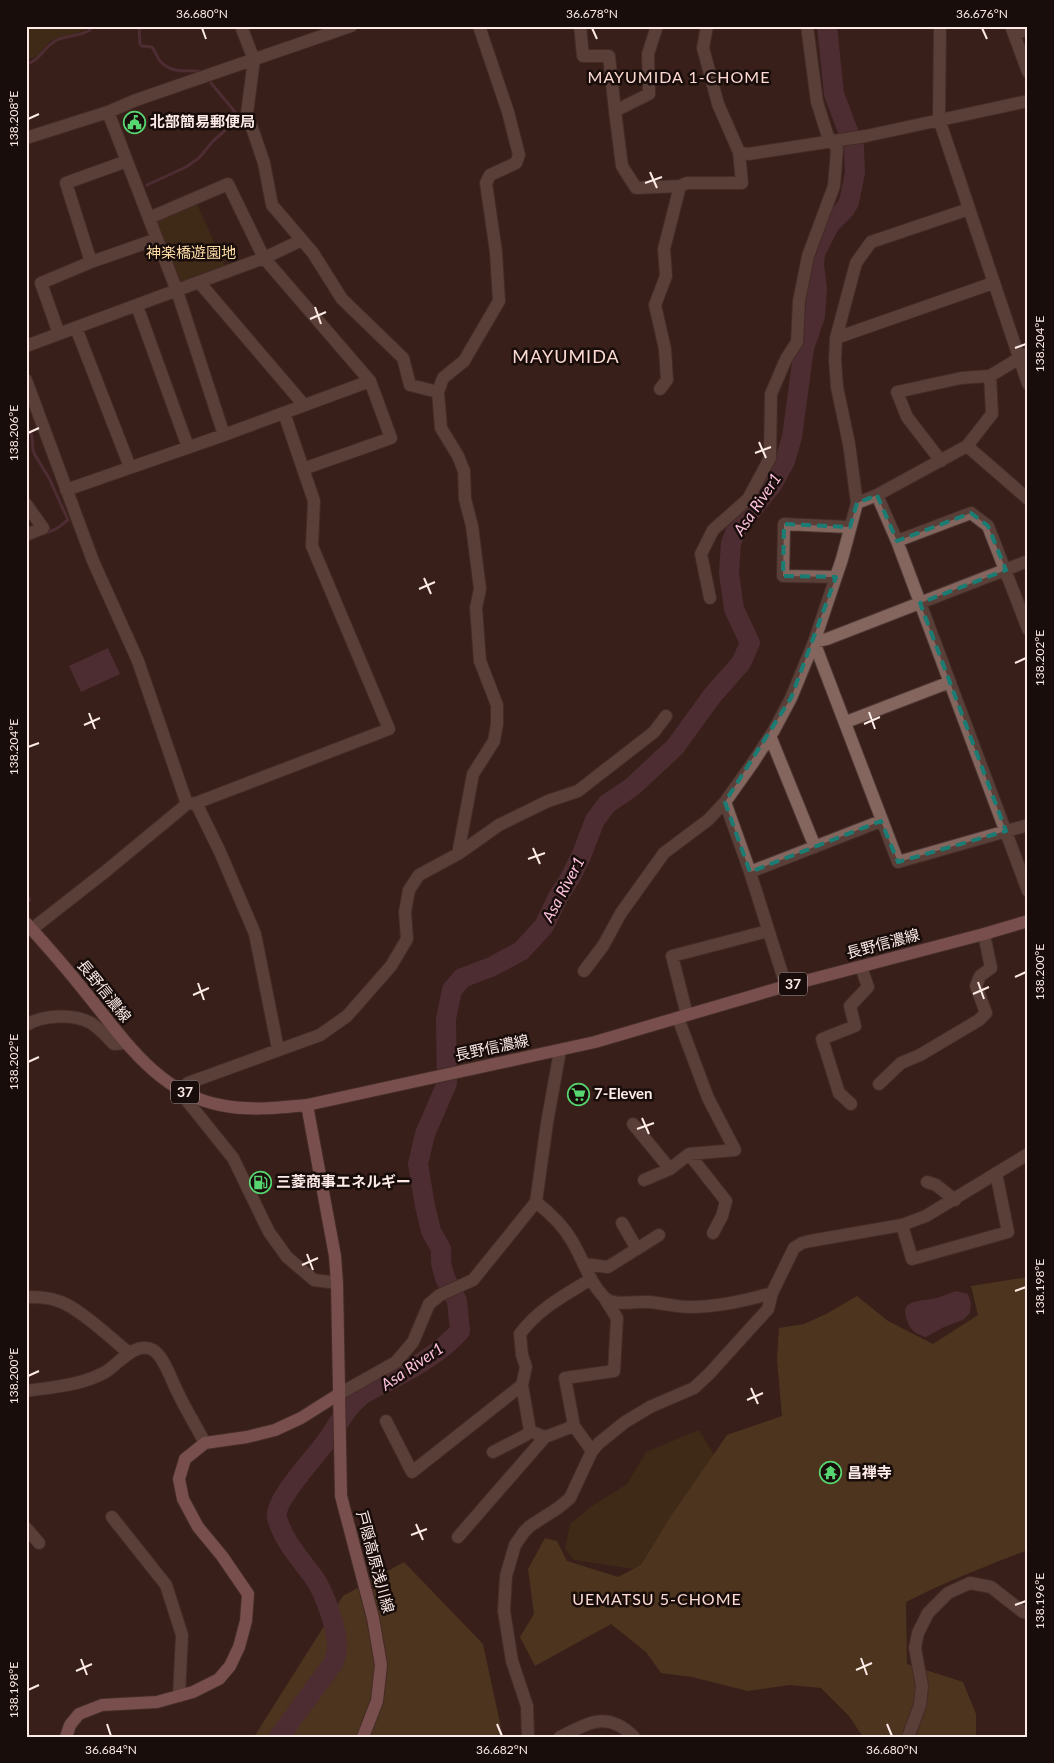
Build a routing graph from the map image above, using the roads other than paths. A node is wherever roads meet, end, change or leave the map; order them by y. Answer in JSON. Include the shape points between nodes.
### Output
{"nodes":[{"id":1,"x":241,"y":26,"type":"edge"},
{"id":2,"x":352,"y":26,"type":"edge"},
{"id":3,"x":479,"y":26,"type":"edge"},
{"id":4,"x":580,"y":26,"type":"edge"},
{"id":5,"x":657,"y":26,"type":"edge"},
{"id":6,"x":707,"y":26,"type":"edge"},
{"id":7,"x":807,"y":26,"type":"edge"},
{"id":8,"x":940,"y":26,"type":"edge"},
{"id":9,"x":1028,"y":28,"type":"edge"},
{"id":10,"x":1013,"y":31,"type":"edge"},
{"id":11,"x":254,"y":60,"type":"junction"},
{"id":12,"x":1028,"y":72,"type":"edge"},
{"id":13,"x":1028,"y":101,"type":"edge"},
{"id":14,"x":615,"y":111,"type":"junction"},
{"id":15,"x":108,"y":112,"type":"junction"},
{"id":16,"x":939,"y":119,"type":"junction"},
{"id":17,"x":26,"y":138,"type":"edge"},
{"id":18,"x":832,"y":140,"type":"junction"},
{"id":19,"x":739,"y":152,"type":"junction"},
{"id":20,"x":127,"y":161,"type":"junction"},
{"id":21,"x":680,"y":186,"type":"junction"},
{"id":22,"x":969,"y":209,"type":"junction"},
{"id":23,"x":149,"y":218,"type":"junction"},
{"id":24,"x":157,"y":239,"type":"junction"},
{"id":25,"x":302,"y":240,"type":"junction"},
{"id":26,"x":264,"y":258,"type":"junction"},
{"id":27,"x":91,"y":262,"type":"junction"},
{"id":28,"x":199,"y":282,"type":"junction"},
{"id":29,"x":993,"y":283,"type":"junction"},
{"id":30,"x":177,"y":291,"type":"junction"},
{"id":31,"x":137,"y":306,"type":"junction"},
{"id":32,"x":76,"y":328,"type":"junction"},
{"id":33,"x":59,"y":334,"type":"junction"},
{"id":34,"x":836,"y":338,"type":"junction"},
{"id":35,"x":26,"y":346,"type":"edge"},
{"id":36,"x":1023,"y":356,"type":"edge"},
{"id":37,"x":990,"y":376,"type":"junction"},
{"id":38,"x":26,"y":380,"type":"edge"},
{"id":39,"x":370,"y":381,"type":"junction"},
{"id":40,"x":1028,"y":384,"type":"edge"},
{"id":41,"x":660,"y":389,"type":"dead end"},
{"id":42,"x":438,"y":392,"type":"junction"},
{"id":43,"x":304,"y":405,"type":"junction"},
{"id":44,"x":284,"y":413,"type":"junction"},
{"id":45,"x":224,"y":435,"type":"junction"},
{"id":46,"x":968,"y":446,"type":"junction"},
{"id":47,"x":188,"y":447,"type":"junction"},
{"id":48,"x":941,"y":461,"type":"junction"},
{"id":49,"x":130,"y":467,"type":"junction"},
{"id":50,"x":303,"y":469,"type":"junction"},
{"id":51,"x":66,"y":490,"type":"junction"},
{"id":52,"x":877,"y":496,"type":"junction"},
{"id":53,"x":1028,"y":499,"type":"edge"},
{"id":54,"x":857,"y":503,"type":"junction"},
{"id":55,"x":26,"y":504,"type":"edge"},
{"id":56,"x":850,"y":527,"type":"junction"},
{"id":57,"x":26,"y":535,"type":"edge"},
{"id":58,"x":897,"y":541,"type":"junction"},
{"id":59,"x":1028,"y":561,"type":"edge"},
{"id":60,"x":1006,"y":570,"type":"junction"},
{"id":61,"x":836,"y":578,"type":"junction"},
{"id":62,"x":710,"y":598,"type":"dead end"},
{"id":63,"x":920,"y":604,"type":"junction"},
{"id":64,"x":1028,"y":629,"type":"edge"},
{"id":65,"x":814,"y":642,"type":"junction"},
{"id":66,"x":950,"y":682,"type":"junction"},
{"id":67,"x":666,"y":716,"type":"dead end"},
{"id":68,"x":846,"y":722,"type":"junction"},
{"id":69,"x":770,"y":736,"type":"junction"},
{"id":70,"x":725,"y":802,"type":"junction"},
{"id":71,"x":191,"y":804,"type":"junction"},
{"id":72,"x":881,"y":821,"type":"junction"},
{"id":73,"x":1028,"y":825,"type":"edge"},
{"id":74,"x":1006,"y":831,"type":"junction"},
{"id":75,"x":815,"y":847,"type":"junction"},
{"id":76,"x":458,"y":854,"type":"junction"},
{"id":77,"x":750,"y":872,"type":"junction"},
{"id":78,"x":1028,"y":891,"type":"edge"},
{"id":79,"x":1028,"y":921,"type":"edge"},
{"id":80,"x":29,"y":926,"type":"edge"},
{"id":81,"x":768,"y":931,"type":"junction"},
{"id":82,"x":984,"y":934,"type":"junction"},
{"id":83,"x":861,"y":967,"type":"junction"},
{"id":84,"x":584,"y":972,"type":"dead end"},
{"id":85,"x":786,"y":986,"type":"junction"},
{"id":86,"x":682,"y":1017,"type":"junction"},
{"id":87,"x":29,"y":1019,"type":"edge"},
{"id":88,"x":126,"y":1043,"type":"junction"},
{"id":89,"x":278,"y":1049,"type":"junction"},
{"id":90,"x":560,"y":1051,"type":"junction"},
{"id":91,"x":879,"y":1084,"type":"dead end"},
{"id":92,"x":185,"y":1092,"type":"junction"},
{"id":93,"x":851,"y":1104,"type":"dead end"},
{"id":94,"x":307,"y":1105,"type":"junction"},
{"id":95,"x":633,"y":1124,"type":"dead end"},
{"id":96,"x":689,"y":1154,"type":"junction"},
{"id":97,"x":1025,"y":1159,"type":"edge"},
{"id":98,"x":670,"y":1169,"type":"junction"},
{"id":99,"x":996,"y":1173,"type":"junction"},
{"id":100,"x":644,"y":1180,"type":"dead end"},
{"id":101,"x":927,"y":1182,"type":"dead end"},
{"id":102,"x":955,"y":1200,"type":"junction"},
{"id":103,"x":536,"y":1202,"type":"junction"},
{"id":104,"x":622,"y":1223,"type":"dead end"},
{"id":105,"x":902,"y":1225,"type":"junction"},
{"id":106,"x":713,"y":1233,"type":"dead end"},
{"id":107,"x":659,"y":1236,"type":"dead end"},
{"id":108,"x":637,"y":1249,"type":"junction"},
{"id":109,"x":584,"y":1264,"type":"junction"},
{"id":110,"x":591,"y":1279,"type":"junction"},
{"id":111,"x":337,"y":1283,"type":"junction"},
{"id":112,"x":772,"y":1293,"type":"junction"},
{"id":113,"x":26,"y":1297,"type":"edge"},
{"id":114,"x":604,"y":1299,"type":"junction"},
{"id":115,"x":129,"y":1353,"type":"junction"},
{"id":116,"x":522,"y":1386,"type":"junction"},
{"id":117,"x":26,"y":1392,"type":"edge"},
{"id":118,"x":339,"y":1399,"type":"junction"},
{"id":119,"x":386,"y":1421,"type":"dead end"},
{"id":120,"x":574,"y":1426,"type":"junction"},
{"id":121,"x":530,"y":1431,"type":"junction"},
{"id":122,"x":545,"y":1437,"type":"junction"},
{"id":123,"x":205,"y":1443,"type":"junction"},
{"id":124,"x":592,"y":1451,"type":"junction"},
{"id":125,"x":493,"y":1452,"type":"dead end"},
{"id":126,"x":112,"y":1517,"type":"dead end"},
{"id":127,"x":26,"y":1528,"type":"edge"},
{"id":128,"x":458,"y":1537,"type":"dead end"},
{"id":129,"x":39,"y":1543,"type":"dead end"},
{"id":130,"x":1028,"y":1613,"type":"edge"},
{"id":131,"x":179,"y":1696,"type":"junction"},
{"id":132,"x":66,"y":1737,"type":"edge"},
{"id":133,"x":363,"y":1737,"type":"edge"},
{"id":134,"x":528,"y":1737,"type":"edge"},
{"id":135,"x":560,"y":1737,"type":"edge"},
{"id":136,"x":634,"y":1737,"type":"edge"},
{"id":137,"x":908,"y":1737,"type":"edge"}],
"edges":[{"from":1,"to":11,"type":"street"},
{"from":2,"to":11,"type":"street"},
{"from":3,"to":42,"type":"street","via":[[519,155],[516,163],[490,175],[486,183],[499,301],[464,361],[443,378]]},
{"from":4,"to":14,"type":"street","via":[[583,56],[609,56]]},
{"from":5,"to":14,"type":"street","via":[[648,54],[649,94]]},
{"from":6,"to":19,"type":"street","via":[[703,48],[718,104]]},
{"from":7,"to":18,"type":"street","via":[[817,102]]},
{"from":8,"to":16,"type":"street"},
{"from":9,"to":10,"type":"street"},
{"from":10,"to":12,"type":"street"},
{"from":11,"to":15,"type":"street"},
{"from":11,"to":25,"type":"street","via":[[247,113],[264,163],[272,205]]},
{"from":13,"to":16,"type":"street"},
{"from":14,"to":21,"type":"street","via":[[622,166],[636,188]]},
{"from":15,"to":17,"type":"street"},
{"from":15,"to":20,"type":"street"},
{"from":16,"to":18,"type":"street","via":[[866,136]]},
{"from":16,"to":22,"type":"street"},
{"from":18,"to":19,"type":"street","via":[[748,154]]},
{"from":18,"to":62,"type":"street","via":[[836,150],[834,186],[808,256],[799,300],[797,342],[771,394],[770,458],[748,499],[713,530],[702,554]]},
{"from":19,"to":21,"type":"street","via":[[742,183]]},
{"from":20,"to":23,"type":"street"},
{"from":20,"to":27,"type":"street","via":[[66,183]]},
{"from":21,"to":41,"type":"street","via":[[664,249],[666,276],[655,305],[665,349],[667,380]]},
{"from":22,"to":29,"type":"street"},
{"from":22,"to":34,"type":"street","via":[[871,242],[856,262]]},
{"from":23,"to":24,"type":"street"},
{"from":23,"to":26,"type":"street","via":[[228,184]]},
{"from":24,"to":27,"type":"street"},
{"from":24,"to":30,"type":"street"},
{"from":25,"to":26,"type":"street"},
{"from":25,"to":42,"type":"street","via":[[342,299],[403,358],[410,385]]},
{"from":26,"to":28,"type":"street"},
{"from":26,"to":39,"type":"street"},
{"from":27,"to":33,"type":"street","via":[[41,283]]},
{"from":28,"to":30,"type":"street"},
{"from":28,"to":43,"type":"street"},
{"from":29,"to":34,"type":"street"},
{"from":29,"to":36,"type":"street"},
{"from":30,"to":31,"type":"street"},
{"from":30,"to":45,"type":"street"},
{"from":31,"to":32,"type":"street"},
{"from":31,"to":47,"type":"street"},
{"from":32,"to":33,"type":"street"},
{"from":32,"to":49,"type":"street"},
{"from":33,"to":35,"type":"street"},
{"from":34,"to":54,"type":"street","via":[[838,387]]},
{"from":36,"to":37,"type":"street"},
{"from":36,"to":40,"type":"street"},
{"from":37,"to":46,"type":"street","via":[[992,414]]},
{"from":37,"to":48,"type":"street","via":[[961,378],[897,392],[907,417]]},
{"from":38,"to":51,"type":"street"},
{"from":39,"to":43,"type":"street"},
{"from":39,"to":50,"type":"street","via":[[391,438]]},
{"from":42,"to":76,"type":"street","via":[[441,428],[464,471],[465,499],[480,589],[476,608],[480,661],[497,705],[494,740],[473,774]]},
{"from":43,"to":44,"type":"street"},
{"from":44,"to":45,"type":"street"},
{"from":44,"to":50,"type":"street"},
{"from":45,"to":47,"type":"street"},
{"from":46,"to":48,"type":"street"},
{"from":46,"to":53,"type":"street"},
{"from":47,"to":49,"type":"street"},
{"from":48,"to":52,"type":"street"},
{"from":49,"to":51,"type":"street"},
{"from":50,"to":71,"type":"street","via":[[314,501],[312,546],[389,729]]},
{"from":51,"to":71,"type":"street","via":[[93,561],[138,661]]},
{"from":52,"to":54,"type":"street"},
{"from":52,"to":58,"type":"street"},
{"from":54,"to":56,"type":"street"},
{"from":55,"to":57,"type":"street","via":[[43,528]]},
{"from":56,"to":61,"type":"street"},
{"from":56,"to":61,"type":"street","via":[[784,524],[783,576]]},
{"from":58,"to":60,"type":"street","via":[[971,513],[988,526]]},
{"from":58,"to":63,"type":"street"},
{"from":59,"to":60,"type":"street"},
{"from":60,"to":63,"type":"street"},
{"from":60,"to":64,"type":"street"},
{"from":61,"to":65,"type":"street"},
{"from":63,"to":65,"type":"street"},
{"from":63,"to":66,"type":"street"},
{"from":65,"to":68,"type":"street"},
{"from":65,"to":69,"type":"street","via":[[791,698]]},
{"from":66,"to":68,"type":"street"},
{"from":66,"to":74,"type":"street"},
{"from":67,"to":76,"type":"street","via":[[654,732],[578,791],[548,801],[499,826]]},
{"from":68,"to":72,"type":"street"},
{"from":69,"to":70,"type":"street"},
{"from":69,"to":75,"type":"street"},
{"from":70,"to":77,"type":"street"},
{"from":70,"to":84,"type":"street","via":[[708,820],[664,853]]},
{"from":71,"to":80,"type":"street","via":[[106,872]]},
{"from":71,"to":89,"type":"street","via":[[220,852],[255,934]]},
{"from":72,"to":74,"type":"street","via":[[898,862]]},
{"from":72,"to":75,"type":"street"},
{"from":73,"to":74,"type":"street"},
{"from":74,"to":78,"type":"street"},
{"from":75,"to":77,"type":"street"},
{"from":76,"to":89,"type":"street","via":[[419,875],[409,890],[404,912],[407,939],[373,988],[347,1016],[320,1035]]},
{"from":77,"to":81,"type":"street"},
{"from":79,"to":82,"type":"main road","name":"長野信濃線","number":"37"},
{"from":80,"to":88,"type":"main road","name":"長野信濃線","number":"37"},
{"from":81,"to":85,"type":"street"},
{"from":81,"to":86,"type":"street","via":[[672,956]]},
{"from":82,"to":83,"type":"main road","name":"長野信濃線","number":"37"},
{"from":82,"to":91,"type":"street","via":[[991,968],[980,976],[976,986],[986,1013],[920,1055],[901,1062]]},
{"from":83,"to":85,"type":"main road","name":"長野信濃線","number":"37"},
{"from":83,"to":93,"type":"street","via":[[868,987],[850,1006],[855,1026],[822,1039],[839,1093]]},
{"from":85,"to":86,"type":"main road","name":"長野信濃線","number":"37"},
{"from":86,"to":90,"type":"main road","name":"長野信濃線","number":"37"},
{"from":86,"to":96,"type":"street","via":[[708,1098],[735,1150]]},
{"from":87,"to":88,"type":"street","via":[[67,1016],[91,1023],[114,1044]]},
{"from":88,"to":92,"type":"main road","name":"長野信濃線","number":"37","via":[[147,1066]]},
{"from":89,"to":92,"type":"street","via":[[188,1083]]},
{"from":90,"to":94,"type":"main road","name":"長野信濃線","number":"37"},
{"from":90,"to":103,"type":"street"},
{"from":92,"to":94,"type":"main road","name":"長野信濃線","number":"37","via":[[239,1109]]},
{"from":92,"to":111,"type":"street","via":[[188,1102],[233,1158],[268,1232],[287,1257],[314,1280]]},
{"from":94,"to":111,"type":"main road","name":"戸隠高原浅川線"},
{"from":95,"to":98,"type":"street"},
{"from":96,"to":98,"type":"street"},
{"from":96,"to":106,"type":"street","via":[[726,1201]]},
{"from":97,"to":99,"type":"street"},
{"from":98,"to":100,"type":"street"},
{"from":99,"to":102,"type":"street"},
{"from":99,"to":105,"type":"street","via":[[1008,1232],[912,1259]]},
{"from":101,"to":102,"type":"street"},
{"from":102,"to":105,"type":"street"},
{"from":103,"to":109,"type":"street","via":[[567,1233]]},
{"from":103,"to":118,"type":"street","via":[[473,1280],[440,1295],[429,1304],[413,1342],[396,1362]]},
{"from":104,"to":108,"type":"street"},
{"from":105,"to":112,"type":"street","via":[[802,1243],[794,1248]]},
{"from":107,"to":108,"type":"street"},
{"from":108,"to":109,"type":"street","via":[[608,1267]]},
{"from":109,"to":110,"type":"street"},
{"from":110,"to":114,"type":"street"},
{"from":110,"to":116,"type":"street","via":[[529,1320],[520,1334],[526,1367]]},
{"from":111,"to":118,"type":"main road","name":"戸隠高原浅川線"},
{"from":112,"to":114,"type":"street","via":[[712,1306]]},
{"from":112,"to":124,"type":"street","via":[[768,1308],[758,1322],[694,1388],[624,1422]]},
{"from":113,"to":115,"type":"street","via":[[62,1302]]},
{"from":114,"to":120,"type":"street","via":[[617,1318],[614,1371],[565,1378]]},
{"from":115,"to":117,"type":"street","via":[[106,1371],[83,1381]]},
{"from":115,"to":123,"type":"street","via":[[142,1348],[154,1350]]},
{"from":116,"to":119,"type":"street","via":[[412,1472]]},
{"from":116,"to":121,"type":"street"},
{"from":118,"to":123,"type":"main road","via":[[275,1430]]},
{"from":118,"to":133,"type":"main road","name":"戸隠高原浅川線","via":[[341,1496],[373,1618],[381,1665],[377,1701]]},
{"from":120,"to":122,"type":"street"},
{"from":120,"to":124,"type":"street"},
{"from":121,"to":122,"type":"street"},
{"from":121,"to":125,"type":"street"},
{"from":122,"to":128,"type":"street"},
{"from":123,"to":131,"type":"main road","via":[[185,1459],[179,1479],[182,1499],[198,1527],[248,1594],[246,1621],[239,1647],[219,1680]]},
{"from":124,"to":134,"type":"street","via":[[570,1498],[524,1532],[515,1545],[506,1576],[504,1611],[512,1661],[527,1706]]},
{"from":126,"to":131,"type":"street","via":[[166,1585],[182,1636]]},
{"from":127,"to":129,"type":"street"},
{"from":130,"to":137,"type":"street","via":[[990,1587],[970,1584],[948,1593],[928,1613],[914,1648],[922,1686],[920,1705]]},
{"from":131,"to":132,"type":"main road","via":[[157,1702],[102,1705],[79,1714]]},
{"from":135,"to":136,"type":"street","via":[[591,1722],[607,1721],[623,1726]]}]}
